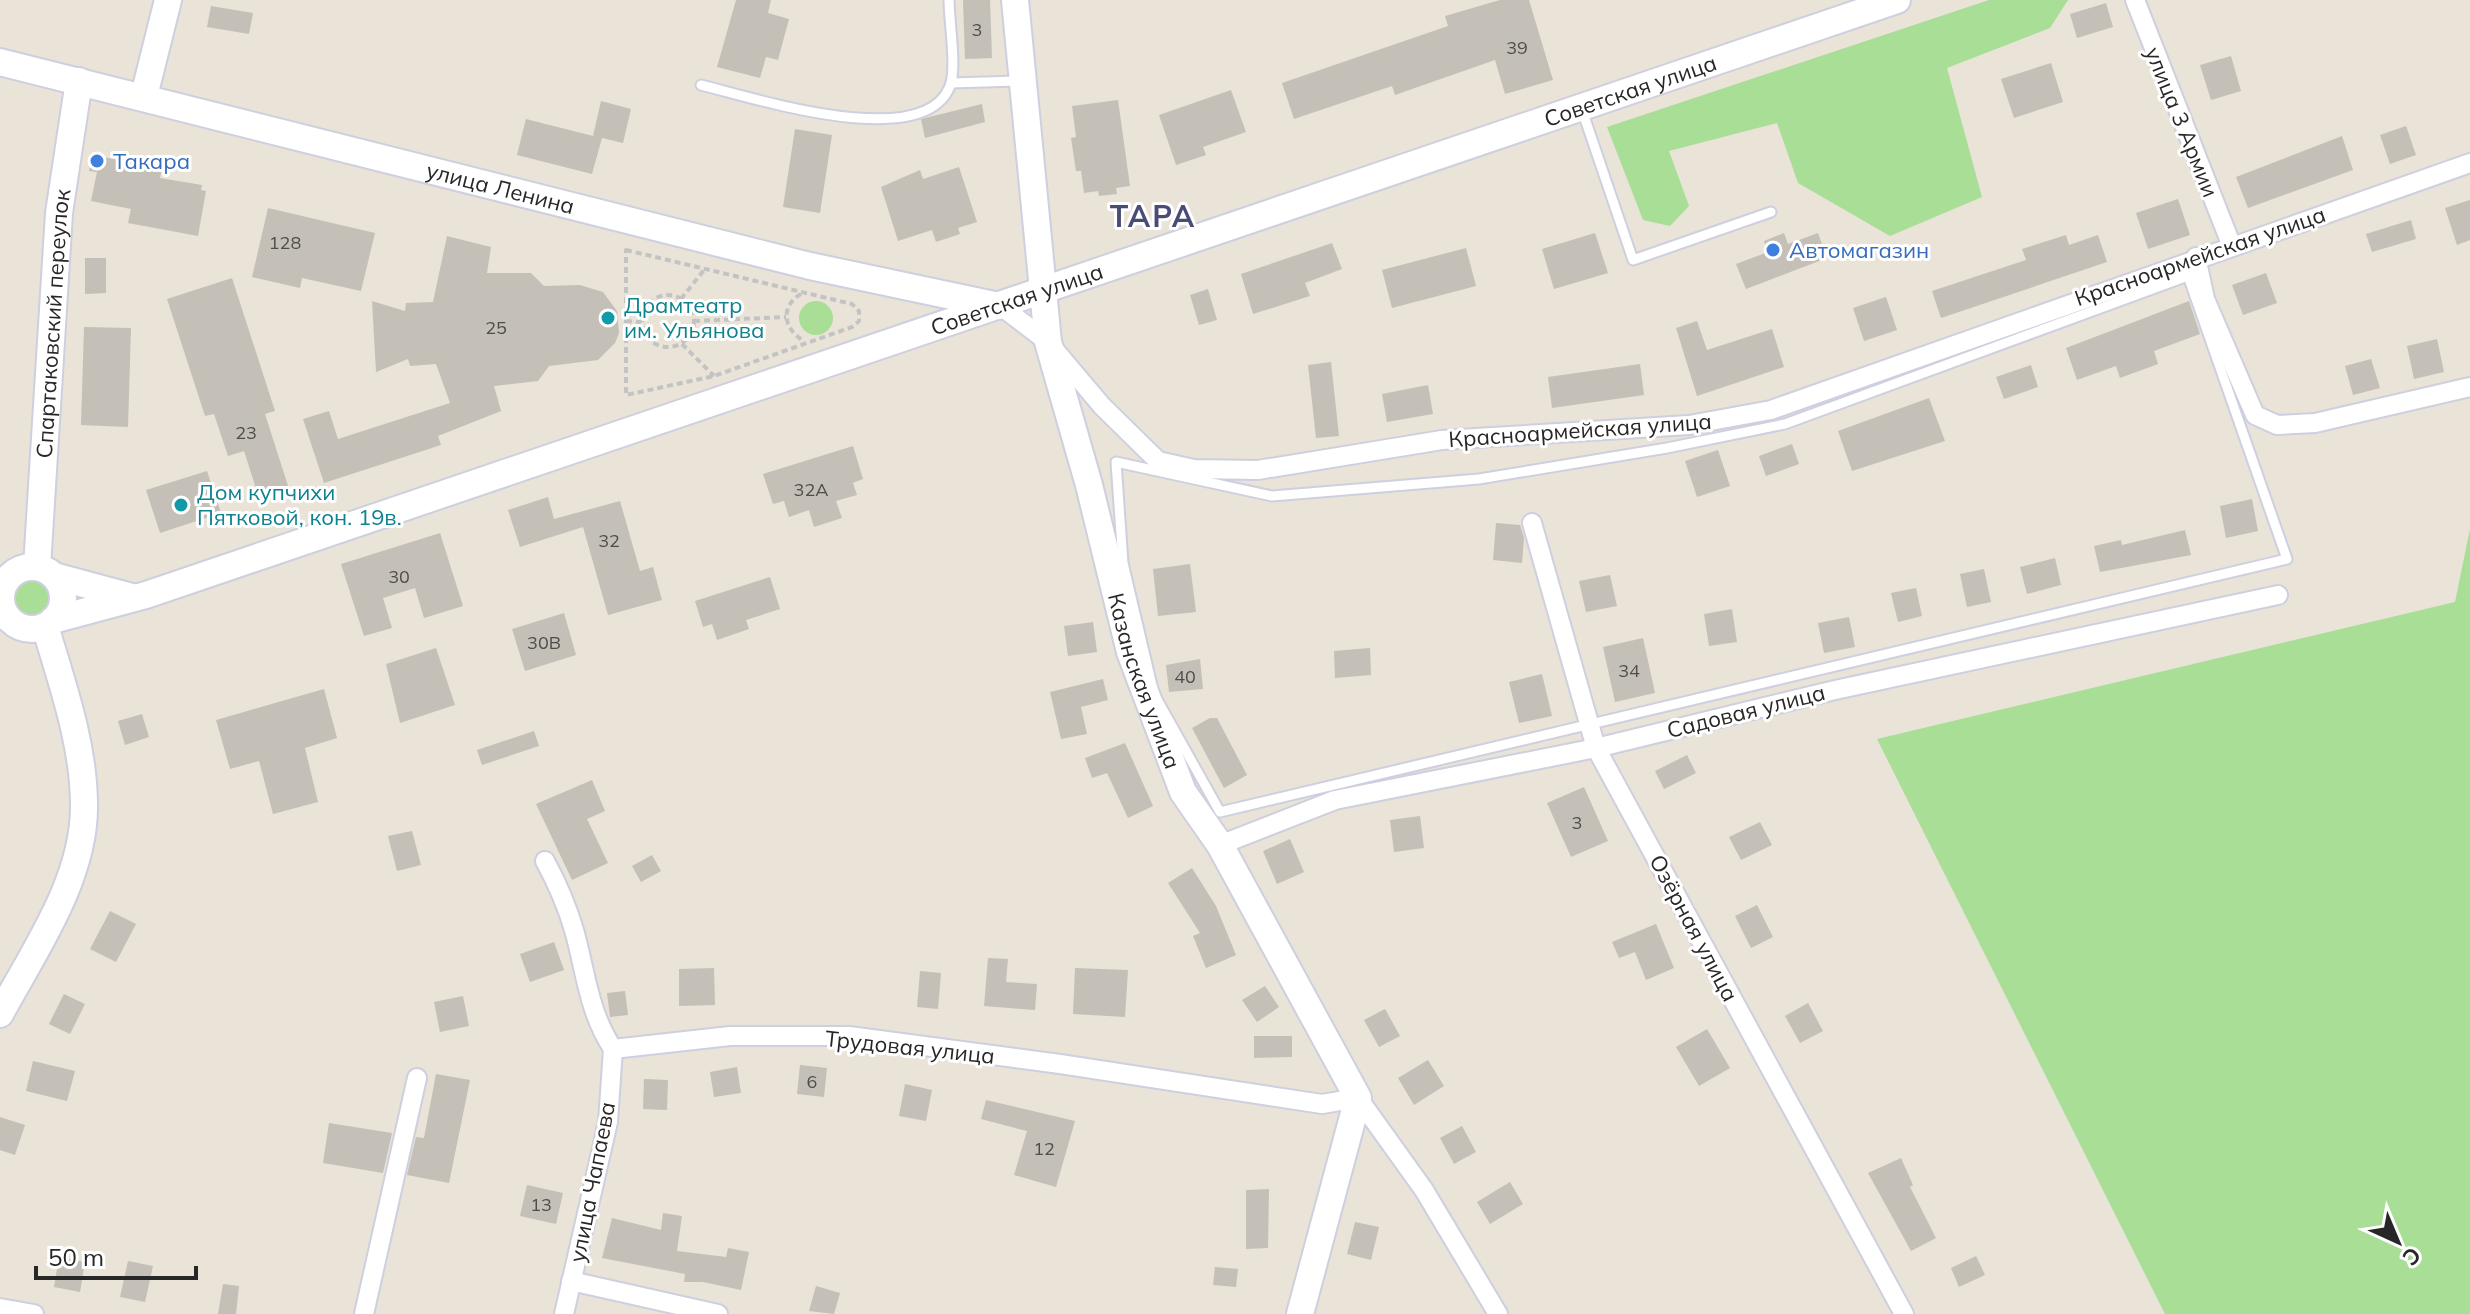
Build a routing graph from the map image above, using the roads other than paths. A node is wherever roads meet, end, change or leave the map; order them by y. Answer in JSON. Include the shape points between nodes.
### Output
{"nodes":[{"id":1,"x":168,"y":0,"type":"edge"},
{"id":2,"x":949,"y":0,"type":"edge"},
{"id":3,"x":1015,"y":0,"type":"edge"},
{"id":4,"x":1897,"y":0,"type":"edge"},
{"id":5,"x":2135,"y":0,"type":"edge"},
{"id":6,"x":0,"y":62,"type":"edge"},
{"id":7,"x":79,"y":81,"type":"junction"},
{"id":8,"x":1020,"y":81,"type":"junction"},
{"id":9,"x":951,"y":83,"type":"junction"},
{"id":10,"x":701,"y":85,"type":"dead end"},
{"id":11,"x":144,"y":96,"type":"junction"},
{"id":12,"x":1581,"y":108,"type":"junction"},
{"id":13,"x":2470,"y":163,"type":"edge"},
{"id":14,"x":1771,"y":212,"type":"dead end"},
{"id":15,"x":2231,"y":244,"type":"junction"},
{"id":16,"x":2196,"y":257,"type":"junction"},
{"id":17,"x":1045,"y":292,"type":"junction"},
{"id":18,"x":1002,"y":307,"type":"junction"},
{"id":19,"x":1048,"y":342,"type":"junction"},
{"id":20,"x":2470,"y":387,"type":"edge"},
{"id":21,"x":1532,"y":523,"type":"dead end"},
{"id":22,"x":46,"y":572,"type":"junction"},
{"id":23,"x":0,"y":592,"type":"edge"},
{"id":24,"x":2278,"y":595,"type":"dead end"},
{"id":25,"x":135,"y":598,"type":"junction"},
{"id":26,"x":0,"y":603,"type":"edge"},
{"id":27,"x":41,"y":625,"type":"junction"},
{"id":28,"x":0,"y":636,"type":"edge"},
{"id":29,"x":1590,"y":726,"type":"junction"},
{"id":30,"x":1596,"y":748,"type":"junction"},
{"id":31,"x":1220,"y":845,"type":"junction"},
{"id":32,"x":545,"y":861,"type":"dead end"},
{"id":33,"x":0,"y":1014,"type":"edge"},
{"id":34,"x":613,"y":1049,"type":"junction"},
{"id":35,"x":417,"y":1078,"type":"dead end"},
{"id":36,"x":1358,"y":1098,"type":"junction"},
{"id":37,"x":571,"y":1281,"type":"junction"},
{"id":38,"x":0,"y":1308,"type":"edge"},
{"id":39,"x":34,"y":1314,"type":"edge"},
{"id":40,"x":364,"y":1314,"type":"edge"},
{"id":41,"x":564,"y":1314,"type":"edge"},
{"id":42,"x":718,"y":1314,"type":"edge"},
{"id":43,"x":1300,"y":1314,"type":"edge"},
{"id":44,"x":1498,"y":1314,"type":"edge"},
{"id":45,"x":1904,"y":1314,"type":"edge"}],
"edges":[{"from":1,"to":11,"type":"main road"},
{"from":2,"to":9,"type":"lane"},
{"from":3,"to":8,"type":"main road","name":"Казанская улица"},
{"from":4,"to":12,"type":"main road","name":"Советская улица"},
{"from":5,"to":15,"type":"street","name":"улица 3 Армии"},
{"from":6,"to":7,"type":"main road","name":"улица Ленина"},
{"from":7,"to":11,"type":"main road","name":"улица Ленина"},
{"from":7,"to":22,"type":"main road","name":"Спартаковский переулок","via":[[59,213]]},
{"from":8,"to":9,"type":"lane"},
{"from":8,"to":17,"type":"main road","name":"Казанская улица"},
{"from":9,"to":10,"type":"lane","via":[[934,106],[892,118],[840,119]]},
{"from":11,"to":18,"type":"main road","name":"улица Ленина","via":[[794,263]]},
{"from":12,"to":14,"type":"lane","via":[[1633,260]]},
{"from":12,"to":17,"type":"main road","name":"Советская улица"},
{"from":13,"to":15,"type":"street","name":"Красноармейская улица"},
{"from":15,"to":16,"type":"street","name":"Красноармейская улица"},
{"from":16,"to":19,"type":"street","name":"Красноармейская улица","via":[[1771,410],[1689,425],[1442,440],[1258,470],[1194,469],[1158,461]]},
{"from":16,"to":20,"type":"street","via":[[2205,299],[2255,415],[2277,425],[2315,423]]},
{"from":17,"to":18,"type":"main road","name":"Советская улица"},
{"from":17,"to":19,"type":"main road","name":"Казанская улица"},
{"from":18,"to":19,"type":"street","name":"Красноармейская улица"},
{"from":18,"to":25,"type":"main road","name":"Советская улица"},
{"from":19,"to":31,"type":"main road","name":"Казанская улица","via":[[1140,681],[1183,792]]},
{"from":21,"to":29,"type":"street","name":"Озёрная улица"},
{"from":22,"to":23,"type":"main road","via":[[18,570]]},
{"from":22,"to":25,"type":"main road"},
{"from":22,"to":27,"type":"main road","via":[[63,594],[59,613]]},
{"from":23,"to":26,"type":"main road"},
{"from":24,"to":30,"type":"street","name":"Садовая улица","via":[[1835,690]]},
{"from":25,"to":27,"type":"main road","name":"Советская улица"},
{"from":26,"to":27,"type":"main road","via":[[9,619]]},
{"from":27,"to":28,"type":"main road","name":"Советская улица"},
{"from":27,"to":33,"type":"main road","via":[[81,762],[85,808],[77,856],[51,919]]},
{"from":29,"to":29,"type":"lane","via":[[1220,812],[1154,694],[1123,563],[1116,462],[1272,496],[1479,479],[1667,448],[1785,424],[2188,276],[2287,559]]},
{"from":29,"to":30,"type":"street","name":"Озёрная улица"},
{"from":30,"to":31,"type":"street","name":"Садовая улица","via":[[1335,800]]},
{"from":30,"to":45,"type":"street","name":"Озёрная улица"},
{"from":31,"to":36,"type":"main road","name":"Казанская улица"},
{"from":32,"to":34,"type":"street","via":[[575,933],[597,1025]]},
{"from":34,"to":36,"type":"street","name":"Трудовая улица","via":[[730,1036],[849,1036],[1322,1104]]},
{"from":34,"to":37,"type":"street","name":"улица Чапаева","via":[[608,1122]]},
{"from":35,"to":40,"type":"street"},
{"from":36,"to":43,"type":"main road"},
{"from":36,"to":44,"type":"street","via":[[1424,1190]]},
{"from":37,"to":41,"type":"street","name":"улица Чапаева"},
{"from":37,"to":42,"type":"street"},
{"from":38,"to":39,"type":"street"}]}
